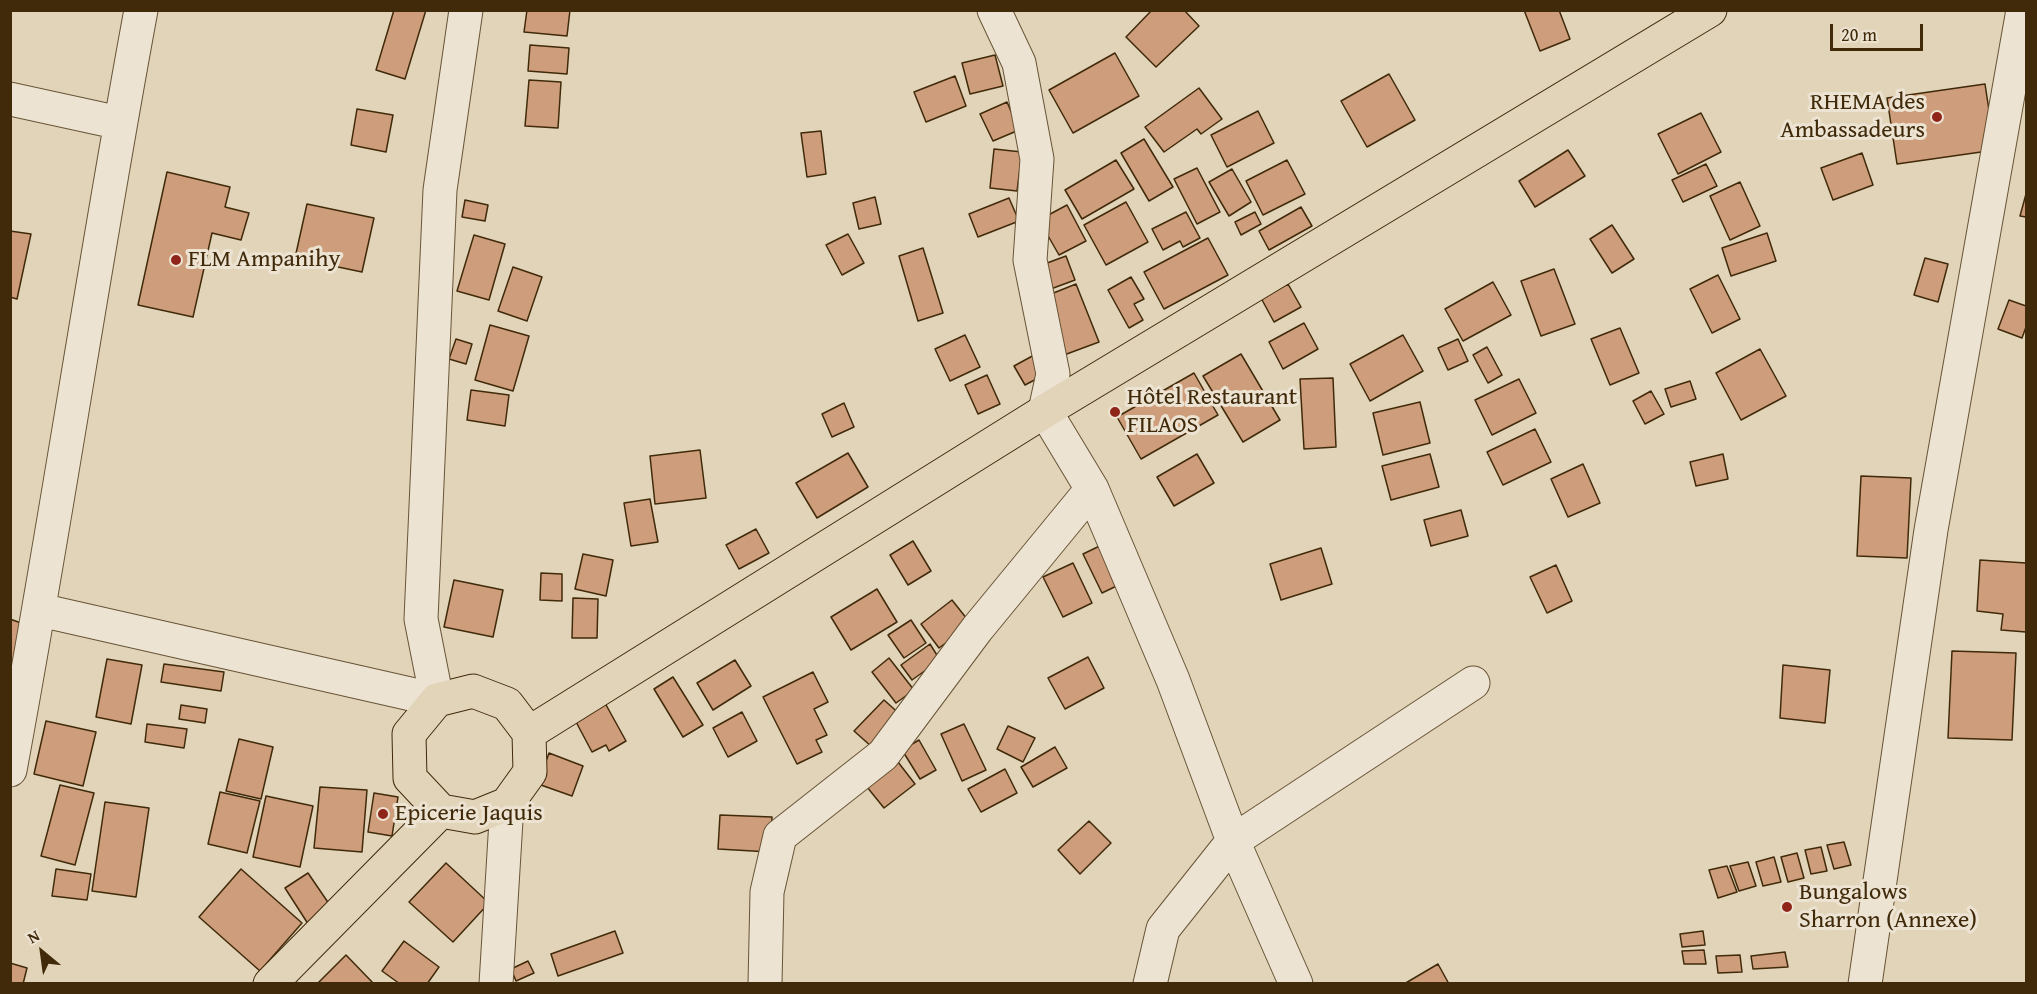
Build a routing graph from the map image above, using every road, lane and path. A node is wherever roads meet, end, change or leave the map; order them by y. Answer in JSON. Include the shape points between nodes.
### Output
{"nodes":[{"id":1,"x":141,"y":10,"type":"edge"},
{"id":2,"x":466,"y":10,"type":"edge"},
{"id":3,"x":994,"y":10,"type":"edge"},
{"id":4,"x":2023,"y":10,"type":"edge"},
{"id":5,"x":1705,"y":12,"type":"edge"},
{"id":6,"x":10,"y":99,"type":"edge"},
{"id":7,"x":120,"y":123,"type":"junction"},
{"id":8,"x":1045,"y":411,"type":"junction"},
{"id":9,"x":1092,"y":489,"type":"junction"},
{"id":10,"x":40,"y":610,"type":"junction"},
{"id":11,"x":1473,"y":683,"type":"dead end"},
{"id":12,"x":437,"y":700,"type":"junction"},
{"id":13,"x":529,"y":733,"type":"junction"},
{"id":14,"x":10,"y":770,"type":"edge"},
{"id":15,"x":507,"y":804,"type":"junction"},
{"id":16,"x":441,"y":811,"type":"junction"},
{"id":17,"x":1233,"y":842,"type":"junction"},
{"id":18,"x":270,"y":984,"type":"edge"},
{"id":19,"x":496,"y":984,"type":"edge"},
{"id":20,"x":765,"y":984,"type":"edge"},
{"id":21,"x":1150,"y":984,"type":"edge"},
{"id":22,"x":1296,"y":984,"type":"edge"},
{"id":23,"x":1865,"y":984,"type":"edge"}],
"edges":[{"from":1,"to":7,"type":"street"},
{"from":2,"to":12,"type":"street","via":[[440,190],[421,619]]},
{"from":3,"to":8,"type":"street","via":[[1018,63],[1037,159],[1030,260],[1053,374]]},
{"from":4,"to":23,"type":"street","via":[[1931,530]]},
{"from":5,"to":8,"type":"main road"},
{"from":6,"to":7,"type":"street"},
{"from":7,"to":10,"type":"street"},
{"from":8,"to":9,"type":"street"},
{"from":8,"to":13,"type":"main road"},
{"from":9,"to":17,"type":"street","via":[[1173,680]]},
{"from":9,"to":20,"type":"street","via":[[977,629],[883,755],[780,837],[767,892]]},
{"from":10,"to":12,"type":"street"},
{"from":10,"to":14,"type":"street"},
{"from":11,"to":17,"type":"street"},
{"from":12,"to":13,"type":"main road","via":[[473,691],[507,704]]},
{"from":12,"to":16,"type":"main road","via":[[409,734],[410,778]]},
{"from":13,"to":15,"type":"main road","via":[[530,772]]},
{"from":15,"to":16,"type":"main road","via":[[475,817]]},
{"from":15,"to":19,"type":"street"},
{"from":16,"to":18,"type":"main road"},
{"from":17,"to":21,"type":"street","via":[[1163,929]]},
{"from":17,"to":22,"type":"street"}]}
